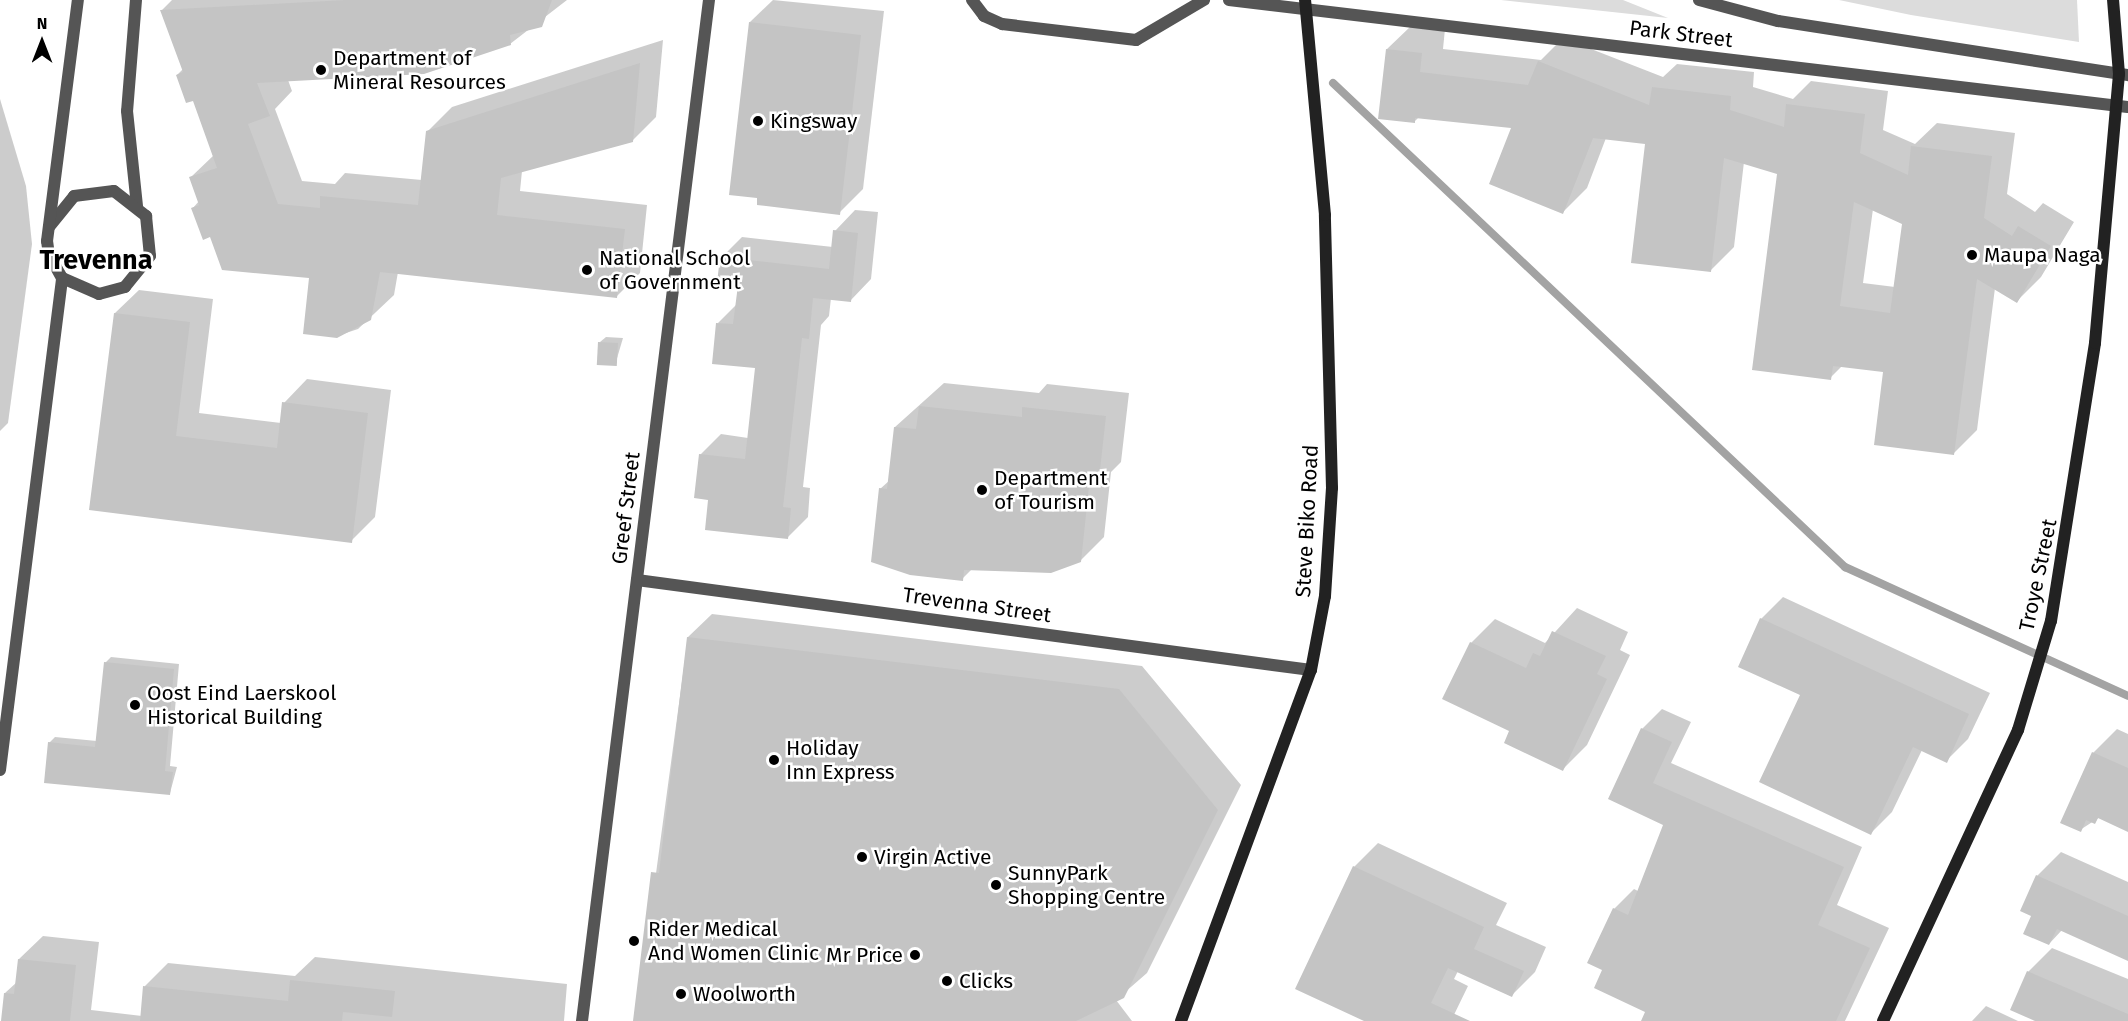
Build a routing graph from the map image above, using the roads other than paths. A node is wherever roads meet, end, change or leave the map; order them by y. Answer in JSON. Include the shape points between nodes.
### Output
{"nodes":[{"id":1,"x":78,"y":0,"type":"edge"},
{"id":2,"x":136,"y":0,"type":"edge"},
{"id":3,"x":709,"y":0,"type":"edge"},
{"id":4,"x":972,"y":0,"type":"edge"},
{"id":5,"x":1204,"y":0,"type":"edge"},
{"id":6,"x":1229,"y":0,"type":"edge"},
{"id":7,"x":1699,"y":0,"type":"edge"},
{"id":8,"x":2113,"y":0,"type":"edge"},
{"id":9,"x":1305,"y":5,"type":"edge"},
{"id":10,"x":2123,"y":75,"type":"edge"},
{"id":11,"x":2122,"y":106,"type":"edge"},
{"id":12,"x":137,"y":206,"type":"junction"},
{"id":13,"x":49,"y":227,"type":"junction"},
{"id":14,"x":62,"y":278,"type":"junction"},
{"id":15,"x":637,"y":580,"type":"junction"},
{"id":16,"x":1311,"y":670,"type":"junction"},
{"id":17,"x":0,"y":770,"type":"edge"},
{"id":18,"x":582,"y":1021,"type":"edge"},
{"id":19,"x":1180,"y":1021,"type":"edge"},
{"id":20,"x":1883,"y":1021,"type":"edge"}],
"edges":[{"from":1,"to":13,"type":"street"},
{"from":2,"to":12,"type":"street","via":[[127,111]]},
{"from":3,"to":15,"type":"street","name":"Greef Street"},
{"from":4,"to":5,"type":"street","via":[[984,16],[1002,24],[1136,40]]},
{"from":6,"to":9,"type":"street","name":"Park Street"},
{"from":7,"to":10,"type":"street","name":"Park Street","via":[[1778,21]]},
{"from":8,"to":10,"type":"main road"},
{"from":9,"to":11,"type":"street","name":"Park Street"},
{"from":9,"to":16,"type":"main road","name":"Steve Biko Road","via":[[1325,215],[1332,488],[1325,596]]},
{"from":10,"to":11,"type":"main road","name":"Troye Street"},
{"from":11,"to":20,"type":"main road","name":"Troye Street","via":[[2073,506],[2047,634],[2031,693]]},
{"from":12,"to":13,"type":"street","via":[[114,191],[87,191],[63,204]]},
{"from":12,"to":14,"type":"street","via":[[152,243],[136,279],[99,294]]},
{"from":13,"to":14,"type":"street","via":[[49,255]]},
{"from":14,"to":17,"type":"street"},
{"from":15,"to":16,"type":"street","name":"Trevenna Street"},
{"from":15,"to":18,"type":"street","name":"Greef Street"},
{"from":16,"to":19,"type":"main road","name":"Steve Biko Road"}]}
